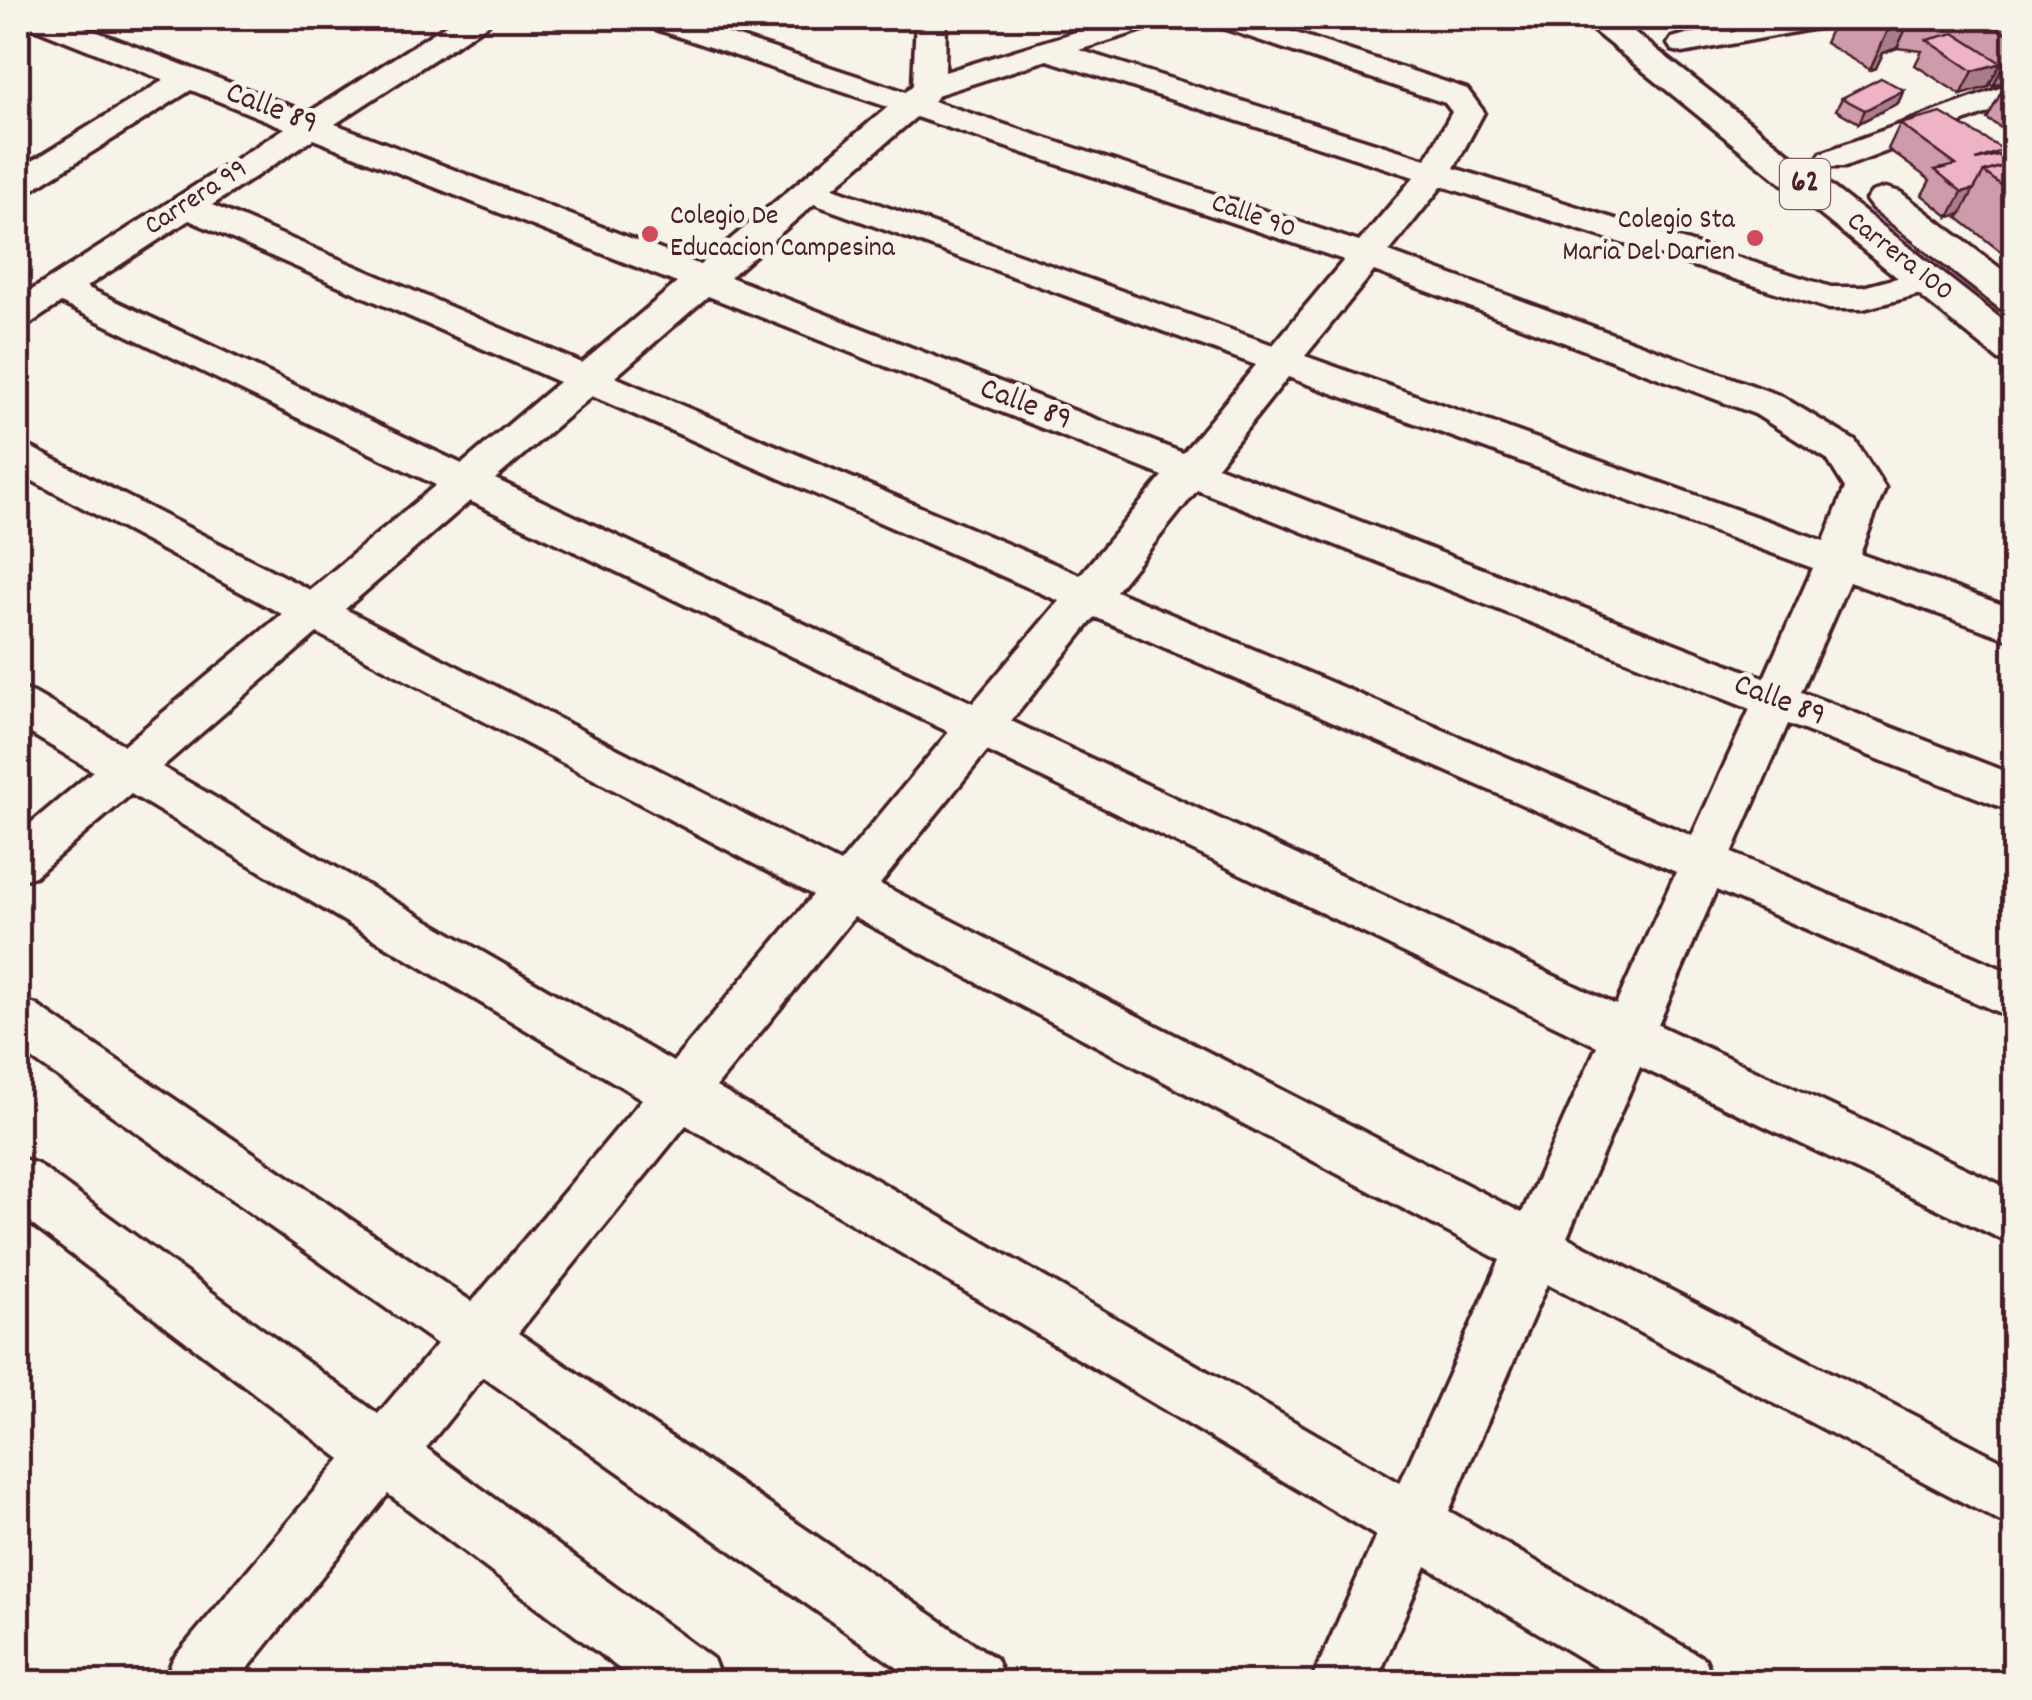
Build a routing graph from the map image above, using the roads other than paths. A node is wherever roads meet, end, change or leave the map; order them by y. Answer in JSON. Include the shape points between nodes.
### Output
{"nodes":[{"id":1,"x":35,"y":18,"type":"edge"},
{"id":2,"x":477,"y":18,"type":"edge"},
{"id":3,"x":652,"y":18,"type":"edge"},
{"id":4,"x":931,"y":18,"type":"edge"},
{"id":5,"x":1151,"y":18,"type":"edge"},
{"id":6,"x":1222,"y":18,"type":"edge"},
{"id":7,"x":1595,"y":18,"type":"edge"},
{"id":8,"x":1648,"y":18,"type":"edge"},
{"id":9,"x":1822,"y":18,"type":"edge"},
{"id":10,"x":1683,"y":44,"type":"junction"},
{"id":11,"x":1044,"y":49,"type":"junction"},
{"id":12,"x":189,"y":78,"type":"junction"},
{"id":13,"x":2014,"y":92,"type":"edge"},
{"id":14,"x":920,"y":95,"type":"junction"},
{"id":15,"x":310,"y":126,"type":"junction"},
{"id":16,"x":1808,"y":140,"type":"junction"},
{"id":17,"x":1435,"y":173,"type":"junction"},
{"id":18,"x":18,"y":184,"type":"edge"},
{"id":19,"x":809,"y":191,"type":"junction"},
{"id":20,"x":186,"y":206,"type":"junction"},
{"id":21,"x":1366,"y":256,"type":"junction"},
{"id":22,"x":704,"y":280,"type":"junction"},
{"id":23,"x":1927,"y":280,"type":"junction"},
{"id":24,"x":58,"y":288,"type":"junction"},
{"id":25,"x":2014,"y":299,"type":"edge"},
{"id":26,"x":18,"y":315,"type":"edge"},
{"id":27,"x":2014,"y":350,"type":"edge"},
{"id":28,"x":1281,"y":360,"type":"junction"},
{"id":29,"x":587,"y":380,"type":"junction"},
{"id":30,"x":18,"y":457,"type":"edge"},
{"id":31,"x":1191,"y":471,"type":"junction"},
{"id":32,"x":466,"y":482,"type":"junction"},
{"id":33,"x":1838,"y":561,"type":"junction"},
{"id":34,"x":1088,"y":596,"type":"junction"},
{"id":35,"x":313,"y":612,"type":"junction"},
{"id":36,"x":2014,"y":625,"type":"edge"},
{"id":37,"x":1776,"y":700,"type":"junction"},
{"id":38,"x":18,"y":705,"type":"edge"},
{"id":39,"x":980,"y":727,"type":"junction"},
{"id":40,"x":127,"y":769,"type":"junction"},
{"id":41,"x":2014,"y":794,"type":"edge"},
{"id":42,"x":18,"y":862,"type":"edge"},
{"id":43,"x":1705,"y":862,"type":"junction"},
{"id":44,"x":847,"y":890,"type":"junction"},
{"id":45,"x":2014,"y":997,"type":"edge"},
{"id":46,"x":18,"y":1021,"type":"edge"},
{"id":47,"x":1628,"y":1035,"type":"junction"},
{"id":48,"x":679,"y":1094,"type":"junction"},
{"id":49,"x":18,"y":1182,"type":"edge"},
{"id":50,"x":2014,"y":1219,"type":"edge"},
{"id":51,"x":1534,"y":1248,"type":"junction"},
{"id":52,"x":478,"y":1340,"type":"junction"},
{"id":53,"x":383,"y":1454,"type":"junction"},
{"id":54,"x":2014,"y":1499,"type":"edge"},
{"id":55,"x":1412,"y":1524,"type":"junction"},
{"id":56,"x":196,"y":1682,"type":"edge"},
{"id":57,"x":690,"y":1682,"type":"edge"},
{"id":58,"x":973,"y":1682,"type":"edge"},
{"id":59,"x":1343,"y":1682,"type":"edge"},
{"id":60,"x":1682,"y":1682,"type":"edge"}],
"edges":[{"from":1,"to":12,"type":"street","name":"Calle 89"},
{"from":2,"to":15,"type":"street","name":"Carrera 99"},
{"from":3,"to":14,"type":"street","name":"Calle 90"},
{"from":4,"to":14,"type":"street"},
{"from":5,"to":11,"type":"street"},
{"from":6,"to":17,"type":"street","via":[[1456,96],[1468,112]]},
{"from":7,"to":23,"type":"highway","name":"Carrera 100","number":"62"},
{"from":8,"to":10,"type":"highway","name":"Carrera 100","number":"62"},
{"from":9,"to":10,"type":"street"},
{"from":10,"to":16,"type":"highway","name":"Carrera 100","number":"62"},
{"from":11,"to":14,"type":"street"},
{"from":11,"to":17,"type":"street"},
{"from":12,"to":15,"type":"street","name":"Calle 89"},
{"from":12,"to":18,"type":"street"},
{"from":13,"to":16,"type":"street"},
{"from":14,"to":19,"type":"street"},
{"from":14,"to":21,"type":"street","name":"Calle 90"},
{"from":15,"to":20,"type":"street","name":"Carrera 99"},
{"from":15,"to":22,"type":"street","name":"Calle 89"},
{"from":16,"to":25,"type":"highway","name":"Carrera 100","number":"62"},
{"from":17,"to":21,"type":"street"},
{"from":17,"to":23,"type":"street","via":[[1829,298],[1864,298]]},
{"from":19,"to":22,"type":"street"},
{"from":19,"to":28,"type":"street"},
{"from":20,"to":24,"type":"street","name":"Carrera 99"},
{"from":20,"to":29,"type":"street"},
{"from":21,"to":28,"type":"street"},
{"from":21,"to":33,"type":"street","name":"Calle 90","via":[[1768,405],[1841,450],[1865,488]]},
{"from":22,"to":29,"type":"street"},
{"from":22,"to":31,"type":"street","name":"Calle 89"},
{"from":23,"to":27,"type":"highway","name":"Carrera 100","number":"62"},
{"from":24,"to":26,"type":"street","name":"Carrera 99"},
{"from":24,"to":32,"type":"street"},
{"from":28,"to":31,"type":"street"},
{"from":28,"to":33,"type":"street"},
{"from":29,"to":32,"type":"street"},
{"from":29,"to":34,"type":"street"},
{"from":30,"to":35,"type":"street"},
{"from":31,"to":34,"type":"street"},
{"from":31,"to":37,"type":"street","name":"Calle 89"},
{"from":32,"to":35,"type":"street"},
{"from":32,"to":39,"type":"street"},
{"from":33,"to":36,"type":"street"},
{"from":33,"to":37,"type":"street"},
{"from":34,"to":39,"type":"street"},
{"from":34,"to":43,"type":"street"},
{"from":35,"to":40,"type":"street"},
{"from":35,"to":44,"type":"street"},
{"from":37,"to":41,"type":"street","name":"Calle 89"},
{"from":37,"to":43,"type":"street"},
{"from":38,"to":40,"type":"street"},
{"from":39,"to":44,"type":"street"},
{"from":39,"to":47,"type":"street"},
{"from":40,"to":42,"type":"street"},
{"from":40,"to":48,"type":"street"},
{"from":43,"to":45,"type":"street"},
{"from":43,"to":47,"type":"street"},
{"from":44,"to":48,"type":"street"},
{"from":44,"to":51,"type":"street"},
{"from":46,"to":52,"type":"street"},
{"from":47,"to":50,"type":"street"},
{"from":47,"to":51,"type":"street"},
{"from":48,"to":52,"type":"street"},
{"from":48,"to":55,"type":"street"},
{"from":49,"to":53,"type":"street"},
{"from":51,"to":54,"type":"street"},
{"from":51,"to":55,"type":"street"},
{"from":52,"to":53,"type":"street"},
{"from":52,"to":58,"type":"street"},
{"from":53,"to":56,"type":"street"},
{"from":53,"to":57,"type":"street"},
{"from":55,"to":59,"type":"street"},
{"from":55,"to":60,"type":"street"}]}
